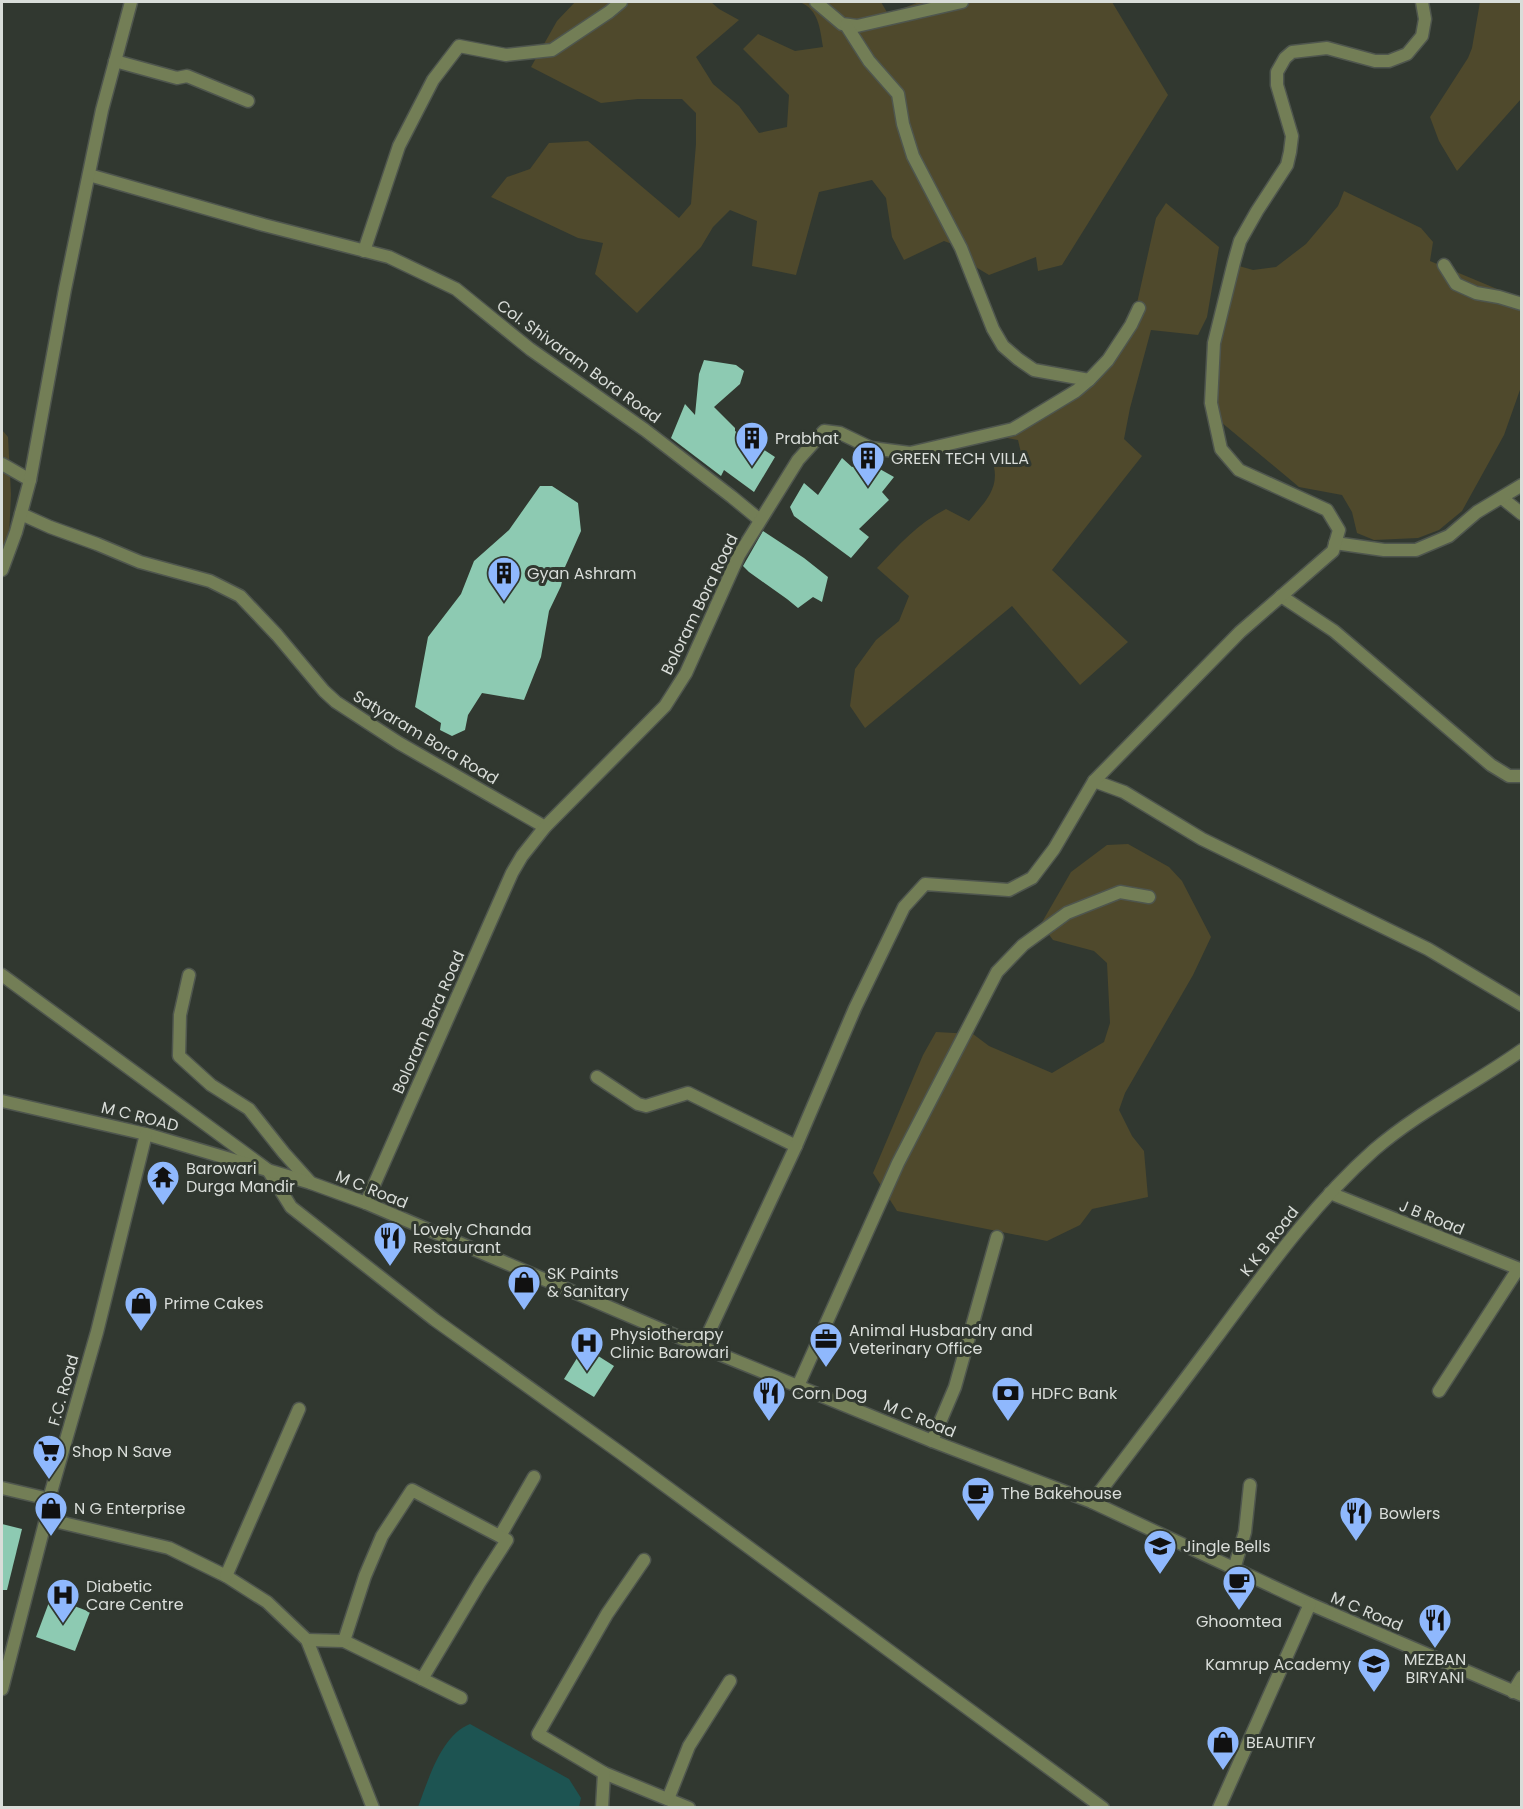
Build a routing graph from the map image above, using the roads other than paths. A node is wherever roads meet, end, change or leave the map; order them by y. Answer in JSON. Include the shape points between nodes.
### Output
{"nodes":[{"id":1,"x":131,"y":2,"type":"edge"},
{"id":2,"x":621,"y":2,"type":"edge"},
{"id":3,"x":816,"y":2,"type":"edge"},
{"id":4,"x":962,"y":2,"type":"edge"},
{"id":5,"x":1422,"y":2,"type":"edge"},
{"id":6,"x":846,"y":25,"type":"junction"},
{"id":7,"x":115,"y":61,"type":"junction"},
{"id":8,"x":248,"y":101,"type":"dead end"},
{"id":9,"x":89,"y":175,"type":"junction"},
{"id":10,"x":364,"y":251,"type":"junction"},
{"id":11,"x":1444,"y":265,"type":"dead end"},
{"id":12,"x":1521,"y":304,"type":"edge"},
{"id":13,"x":1139,"y":308,"type":"dead end"},
{"id":14,"x":1089,"y":381,"type":"junction"},
{"id":15,"x":2,"y":464,"type":"edge"},
{"id":16,"x":30,"y":480,"type":"junction"},
{"id":17,"x":1521,"y":485,"type":"edge"},
{"id":18,"x":1502,"y":498,"type":"junction"},
{"id":19,"x":21,"y":514,"type":"junction"},
{"id":20,"x":1521,"y":514,"type":"edge"},
{"id":21,"x":760,"y":520,"type":"junction"},
{"id":22,"x":1335,"y":543,"type":"junction"},
{"id":23,"x":2,"y":570,"type":"edge"},
{"id":24,"x":1281,"y":596,"type":"junction"},
{"id":25,"x":1521,"y":776,"type":"edge"},
{"id":26,"x":1094,"y":781,"type":"junction"},
{"id":27,"x":545,"y":827,"type":"junction"},
{"id":28,"x":1149,"y":897,"type":"dead end"},
{"id":29,"x":2,"y":975,"type":"edge"},
{"id":30,"x":189,"y":975,"type":"dead end"},
{"id":31,"x":1521,"y":1005,"type":"edge"},
{"id":32,"x":1521,"y":1050,"type":"edge"},
{"id":33,"x":597,"y":1077,"type":"dead end"},
{"id":34,"x":2,"y":1101,"type":"edge"},
{"id":35,"x":146,"y":1134,"type":"junction"},
{"id":36,"x":796,"y":1146,"type":"junction"},
{"id":37,"x":268,"y":1170,"type":"junction"},
{"id":38,"x":311,"y":1183,"type":"junction"},
{"id":39,"x":1330,"y":1193,"type":"junction"},
{"id":40,"x":366,"y":1203,"type":"junction"},
{"id":41,"x":997,"y":1237,"type":"dead end"},
{"id":42,"x":1520,"y":1269,"type":"edge"},
{"id":43,"x":702,"y":1347,"type":"junction"},
{"id":44,"x":798,"y":1386,"type":"junction"},
{"id":45,"x":1439,"y":1391,"type":"dead end"},
{"id":46,"x":299,"y":1409,"type":"dead end"},
{"id":47,"x":932,"y":1441,"type":"junction"},
{"id":48,"x":534,"y":1477,"type":"dead end"},
{"id":49,"x":1250,"y":1485,"type":"dead end"},
{"id":50,"x":2,"y":1488,"type":"edge"},
{"id":51,"x":49,"y":1499,"type":"junction"},
{"id":52,"x":1092,"y":1502,"type":"junction"},
{"id":53,"x":46,"y":1519,"type":"junction"},
{"id":54,"x":500,"y":1536,"type":"junction"},
{"id":55,"x":644,"y":1560,"type":"dead end"},
{"id":56,"x":1234,"y":1569,"type":"junction"},
{"id":57,"x":226,"y":1576,"type":"junction"},
{"id":58,"x":1310,"y":1604,"type":"junction"},
{"id":59,"x":307,"y":1640,"type":"junction"},
{"id":60,"x":344,"y":1641,"type":"junction"},
{"id":61,"x":1521,"y":1677,"type":"edge"},
{"id":62,"x":422,"y":1679,"type":"junction"},
{"id":63,"x":730,"y":1682,"type":"dead end"},
{"id":64,"x":2,"y":1689,"type":"edge"},
{"id":65,"x":1517,"y":1694,"type":"edge"},
{"id":66,"x":461,"y":1698,"type":"dead end"},
{"id":67,"x":604,"y":1773,"type":"junction"},
{"id":68,"x":668,"y":1799,"type":"junction"},
{"id":69,"x":373,"y":1808,"type":"edge"},
{"id":70,"x":602,"y":1808,"type":"edge"},
{"id":71,"x":689,"y":1808,"type":"edge"},
{"id":72,"x":1103,"y":1808,"type":"edge"},
{"id":73,"x":1219,"y":1808,"type":"edge"}],
"edges":[{"from":1,"to":7,"type":"street"},
{"from":2,"to":10,"type":"street","via":[[552,50],[506,55],[459,46],[433,80],[399,146]]},
{"from":3,"to":6,"type":"street"},
{"from":4,"to":6,"type":"street","via":[[857,26]]},
{"from":5,"to":22,"type":"street","via":[[1422,36],[1407,54],[1389,61],[1375,60],[1327,48],[1292,52],[1285,58],[1277,72],[1277,85],[1292,136],[1287,165],[1240,241],[1214,343],[1211,403],[1221,449],[1239,470],[1328,510],[1340,530]]},
{"from":6,"to":14,"type":"street","via":[[869,61],[898,94],[912,156],[961,248],[1003,346],[1035,370]]},
{"from":7,"to":8,"type":"street","via":[[177,78],[187,76]]},
{"from":7,"to":9,"type":"street"},
{"from":9,"to":10,"type":"street","name":"Col. Shivaram Bora Road"},
{"from":9,"to":16,"type":"street"},
{"from":10,"to":21,"type":"street","name":"Col. Shivaram Bora Road","via":[[389,257],[456,289],[530,350],[645,430]]},
{"from":11,"to":12,"type":"street","via":[[1456,284]]},
{"from":13,"to":14,"type":"street","name":"Boloram Bora Road","via":[[1108,360]]},
{"from":14,"to":21,"type":"street","name":"Boloram Bora Road","via":[[1013,429],[910,453],[871,448],[840,433],[824,431],[798,460]]},
{"from":15,"to":16,"type":"street"},
{"from":16,"to":19,"type":"street"},
{"from":17,"to":18,"type":"street"},
{"from":18,"to":20,"type":"street"},
{"from":18,"to":22,"type":"street","via":[[1477,512],[1449,536],[1416,550]]},
{"from":19,"to":23,"type":"street"},
{"from":19,"to":27,"type":"street","name":"Satyaram Bora Road","via":[[140,562],[210,581],[240,596],[336,702]]},
{"from":21,"to":27,"type":"street","name":"Boloram Bora Road","via":[[739,555],[678,688],[665,706]]},
{"from":22,"to":24,"type":"street","via":[[1333,551]]},
{"from":24,"to":25,"type":"street","via":[[1334,631],[1491,765],[1509,776]]},
{"from":24,"to":26,"type":"street","via":[[1240,632]]},
{"from":26,"to":31,"type":"street","via":[[1124,792],[1202,839],[1428,949]]},
{"from":26,"to":36,"type":"street","via":[[1032,878],[1010,890],[925,884],[904,907],[855,1008]]},
{"from":27,"to":40,"type":"street","name":"Boloram Bora Road","via":[[522,856],[503,892]]},
{"from":28,"to":44,"type":"street","via":[[1120,892],[1066,914],[1023,945],[998,972],[898,1163]]},
{"from":29,"to":37,"type":"street"},
{"from":30,"to":38,"type":"street","via":[[180,1016],[179,1056],[211,1085],[249,1109]]},
{"from":32,"to":39,"type":"street","name":"K K B Road","via":[[1376,1149]]},
{"from":33,"to":36,"type":"street","via":[[646,1106],[688,1093]]},
{"from":34,"to":35,"type":"street","name":"M C ROAD"},
{"from":35,"to":37,"type":"street","name":"M C ROAD"},
{"from":35,"to":51,"type":"street","name":"F.C. Road","via":[[97,1332]]},
{"from":36,"to":43,"type":"street"},
{"from":37,"to":38,"type":"street","name":"M C Road"},
{"from":37,"to":72,"type":"street","via":[[291,1207],[435,1320]]},
{"from":38,"to":40,"type":"street","name":"M C Road"},
{"from":39,"to":42,"type":"street","name":"J B Road"},
{"from":39,"to":52,"type":"street","name":"K K B Road","via":[[1282,1248]]},
{"from":40,"to":43,"type":"street","name":"M C Road"},
{"from":41,"to":47,"type":"street","via":[[955,1387]]},
{"from":42,"to":45,"type":"street"},
{"from":43,"to":44,"type":"street","name":"M C Road"},
{"from":44,"to":47,"type":"street","name":"M C Road"},
{"from":46,"to":57,"type":"street"},
{"from":47,"to":52,"type":"street","name":"M C Road"},
{"from":48,"to":54,"type":"street"},
{"from":49,"to":56,"type":"street","via":[[1245,1532]]},
{"from":50,"to":51,"type":"street"},
{"from":51,"to":53,"type":"street","name":"F.C. Road"},
{"from":52,"to":56,"type":"street","name":"M C Road"},
{"from":53,"to":57,"type":"street","via":[[169,1548]]},
{"from":53,"to":64,"type":"street","name":"F.C. Road"},
{"from":54,"to":60,"type":"street","via":[[412,1490],[382,1536]]},
{"from":54,"to":62,"type":"street","via":[[507,1540]]},
{"from":55,"to":67,"type":"street","via":[[607,1614],[538,1734]]},
{"from":56,"to":58,"type":"street","name":"M C Road"},
{"from":57,"to":59,"type":"street","via":[[267,1602]]},
{"from":58,"to":65,"type":"street","name":"M C Road"},
{"from":58,"to":73,"type":"street"},
{"from":59,"to":60,"type":"street"},
{"from":59,"to":69,"type":"street"},
{"from":60,"to":62,"type":"street"},
{"from":61,"to":65,"type":"street"},
{"from":62,"to":66,"type":"street"},
{"from":63,"to":68,"type":"street","via":[[689,1746]]},
{"from":67,"to":68,"type":"street"},
{"from":67,"to":70,"type":"street"},
{"from":68,"to":71,"type":"street"}]}
